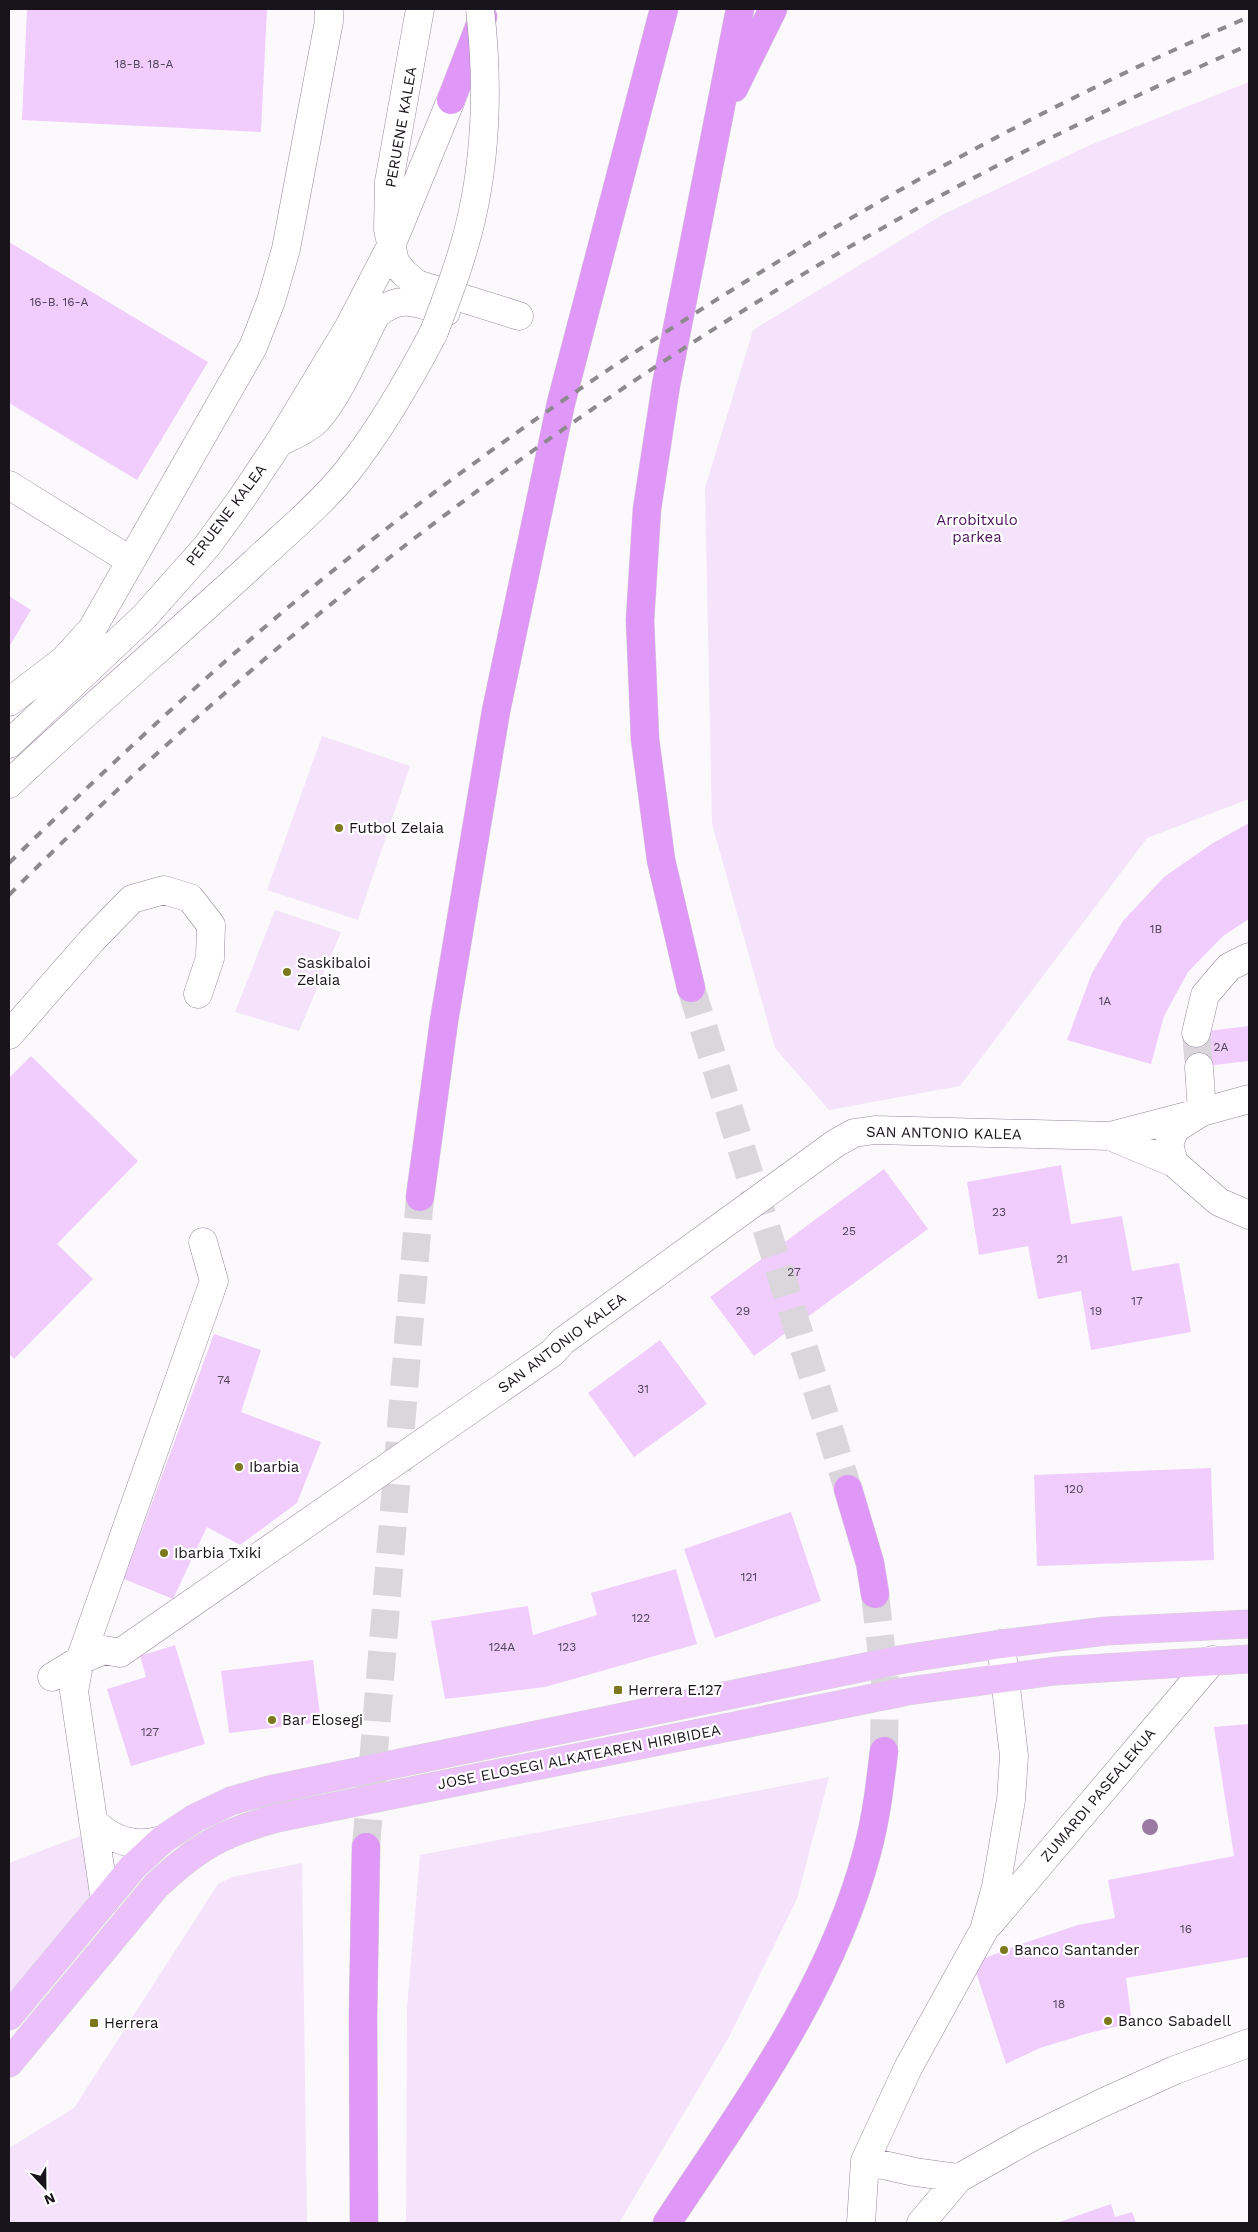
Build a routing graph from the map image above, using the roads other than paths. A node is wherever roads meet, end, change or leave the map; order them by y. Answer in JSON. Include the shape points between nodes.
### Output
{"nodes":[{"id":1,"x":329,"y":9,"type":"edge"},
{"id":2,"x":420,"y":9,"type":"edge"},
{"id":3,"x":480,"y":9,"type":"edge"},
{"id":4,"x":486,"y":9,"type":"edge"},
{"id":5,"x":664,"y":9,"type":"edge"},
{"id":6,"x":740,"y":9,"type":"edge"},
{"id":7,"x":773,"y":9,"type":"edge"},
{"id":8,"x":451,"y":100,"type":"joint"},
{"id":9,"x":720,"y":116,"type":"junction"},
{"id":10,"x":391,"y":246,"type":"junction"},
{"id":11,"x":280,"y":441,"type":"junction"},
{"id":12,"x":9,"y":485,"type":"edge"},
{"id":13,"x":131,"y":561,"type":"junction"},
{"id":14,"x":9,"y":702,"type":"edge"},
{"id":15,"x":9,"y":744,"type":"edge"},
{"id":16,"x":9,"y":784,"type":"edge"},
{"id":17,"x":1249,"y":956,"type":"edge"},
{"id":18,"x":691,"y":988,"type":"tunnel mouth"},
{"id":19,"x":198,"y":994,"type":"dead end"},
{"id":20,"x":1196,"y":1033,"type":"tunnel mouth"},
{"id":21,"x":9,"y":1034,"type":"edge"},
{"id":22,"x":1199,"y":1067,"type":"tunnel mouth"},
{"id":23,"x":1249,"y":1099,"type":"edge"},
{"id":24,"x":1202,"y":1112,"type":"junction"},
{"id":25,"x":1110,"y":1136,"type":"junction"},
{"id":26,"x":1171,"y":1153,"type":"junction"},
{"id":27,"x":420,"y":1197,"type":"tunnel mouth"},
{"id":28,"x":1249,"y":1214,"type":"edge"},
{"id":29,"x":203,"y":1242,"type":"dead end"},
{"id":30,"x":848,"y":1489,"type":"tunnel mouth"},
{"id":31,"x":875,"y":1594,"type":"tunnel mouth"},
{"id":32,"x":1249,"y":1624,"type":"edge"},
{"id":33,"x":1001,"y":1644,"type":"junction"},
{"id":34,"x":1249,"y":1658,"type":"edge"},
{"id":35,"x":80,"y":1660,"type":"junction"},
{"id":36,"x":1213,"y":1660,"type":"junction"},
{"id":37,"x":52,"y":1677,"type":"dead end"},
{"id":38,"x":1005,"y":1678,"type":"junction"},
{"id":39,"x":884,"y":1751,"type":"tunnel mouth"},
{"id":40,"x":93,"y":1821,"type":"junction"},
{"id":41,"x":162,"y":1840,"type":"junction"},
{"id":42,"x":366,"y":1847,"type":"tunnel mouth"},
{"id":43,"x":105,"y":1900,"type":"junction"},
{"id":44,"x":984,"y":1930,"type":"junction"},
{"id":45,"x":9,"y":2016,"type":"edge"},
{"id":46,"x":1249,"y":2043,"type":"edge"},
{"id":47,"x":9,"y":2063,"type":"edge"},
{"id":48,"x":864,"y":2162,"type":"junction"},
{"id":49,"x":960,"y":2178,"type":"junction"},
{"id":50,"x":364,"y":2223,"type":"edge"},
{"id":51,"x":667,"y":2223,"type":"edge"},
{"id":52,"x":860,"y":2223,"type":"edge"},
{"id":53,"x":921,"y":2223,"type":"edge"}],
"edges":[{"from":1,"to":13,"type":"street","via":[[286,249],[271,301],[253,347]]},
{"from":2,"to":10,"type":"street","name":"PERUENE KALEA","via":[[390,182],[388,229]]},
{"from":3,"to":16,"type":"street","bridge":true,"via":[[486,84],[481,156],[471,220],[434,332],[406,386],[372,438],[319,501]]},
{"from":4,"to":8,"type":"highway"},
{"from":5,"to":27,"type":"highway","via":[[561,403],[496,711],[444,1021]]},
{"from":6,"to":9,"type":"highway"},
{"from":7,"to":9,"type":"highway"},
{"from":8,"to":10,"type":"street","name":"PERUENE KALEA"},
{"from":9,"to":18,"type":"highway","via":[[666,385],[647,509],[640,620],[645,739],[661,860]]},
{"from":10,"to":11,"type":"street","name":"PERUENE KALEA","via":[[348,327]]},
{"from":10,"to":11,"type":"street","via":[[395,262],[417,284],[517,325],[411,301],[386,306],[376,315],[332,398],[316,420]]},
{"from":11,"to":15,"type":"street","name":"PERUENE KALEA","via":[[207,546],[144,617]]},
{"from":12,"to":13,"type":"street"},
{"from":13,"to":14,"type":"street","via":[[92,629],[76,649]]},
{"from":17,"to":20,"type":"street","via":[[1229,967],[1205,995]]},
{"from":19,"to":21,"type":"street","via":[[210,958],[211,925],[190,898],[164,890],[132,898]]},
{"from":22,"to":24,"type":"street"},
{"from":23,"to":24,"type":"street","name":"SAN ANTONIO KALEA"},
{"from":24,"to":25,"type":"street","name":"SAN ANTONIO KALEA"},
{"from":24,"to":26,"type":"street","via":[[1175,1129]]},
{"from":25,"to":26,"type":"street","name":"SAN ANTONIO KALEA"},
{"from":25,"to":35,"type":"street","name":"SAN ANTONIO KALEA","via":[[874,1130],[854,1133],[571,1335],[552,1353],[120,1653],[104,1650]]},
{"from":26,"to":28,"type":"street","name":"SAN ANTONIO KALEA","via":[[1219,1202]]},
{"from":29,"to":35,"type":"street","via":[[214,1281]]},
{"from":30,"to":31,"type":"highway","via":[[870,1563]]},
{"from":32,"to":33,"type":"main road","name":"JOSE ELOSEGI ALKATEAREN HIRIBIDEA","via":[[1106,1631]]},
{"from":33,"to":38,"type":"street","name":"ZUMARDI PASEALEKUA"},
{"from":33,"to":41,"type":"main road","name":"JOSE ELOSEGI ALKATEAREN HIRIBIDEA","via":[[904,1659],[270,1790],[231,1801],[195,1818]]},
{"from":34,"to":36,"type":"main road","name":"JOSE ELOSEGI ALKATEAREN HIRIBIDEA"},
{"from":35,"to":37,"type":"street","name":"SAN ANTONIO KALEA"},
{"from":35,"to":40,"type":"street","via":[[74,1691]]},
{"from":36,"to":38,"type":"main road","name":"JOSE ELOSEGI ALKATEAREN HIRIBIDEA","via":[[1055,1671]]},
{"from":36,"to":44,"type":"street","name":"ZUMARDI PASEALEKUA"},
{"from":38,"to":44,"type":"street","name":"ZUMARDI PASEALEKUA","via":[[1014,1756],[1011,1800],[996,1887]]},
{"from":38,"to":47,"type":"main road","name":"JOSE ELOSEGI ALKATEAREN HIRIBIDEA","via":[[908,1691],[243,1827],[199,1849],[156,1886]]},
{"from":39,"to":51,"type":"highway","via":[[878,1804],[867,1852],[848,1911],[824,1966],[764,2075]]},
{"from":40,"to":41,"type":"street","via":[[112,1837],[124,1842],[150,1844]]},
{"from":40,"to":43,"type":"street"},
{"from":41,"to":43,"type":"main road","name":"JOSE ELOSEGI ALKATEAREN HIRIBIDEA"},
{"from":42,"to":50,"type":"highway"},
{"from":43,"to":45,"type":"main road","name":"JOSE ELOSEGI ALKATEAREN HIRIBIDEA"},
{"from":44,"to":48,"type":"street","name":"ZUMARDI PASEALEKUA","via":[[908,2068]]},
{"from":46,"to":49,"type":"street","via":[[1175,2070],[1102,2103],[1030,2138]]},
{"from":48,"to":49,"type":"street"},
{"from":48,"to":52,"type":"street","name":"ZUMARDI PASEALEKUA"},
{"from":49,"to":53,"type":"street"}]}
